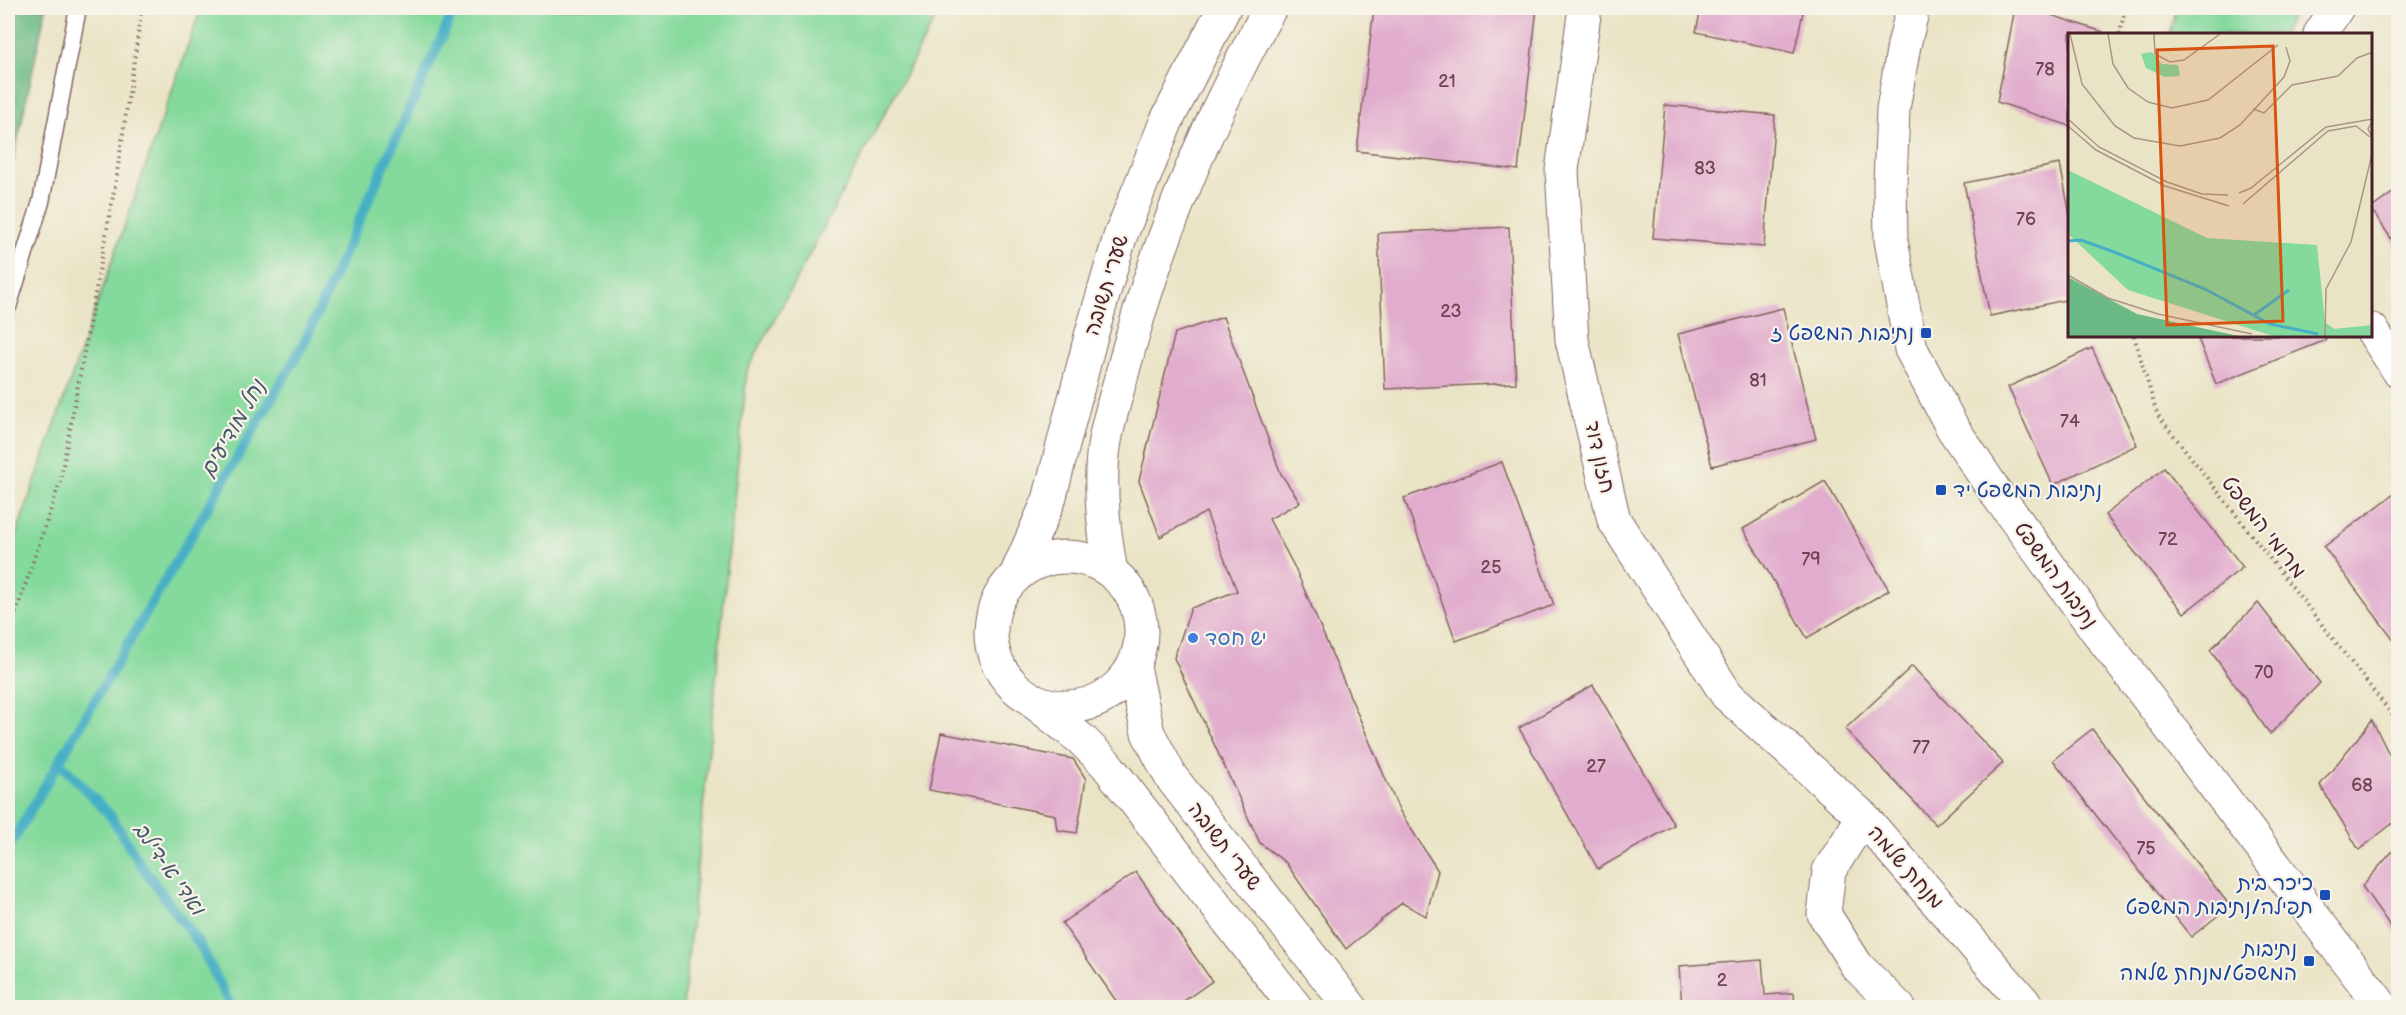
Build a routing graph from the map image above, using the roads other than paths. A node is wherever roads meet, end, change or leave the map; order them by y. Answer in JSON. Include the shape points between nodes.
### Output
{"nodes":[{"id":1,"x":78,"y":8,"type":"edge"},
{"id":2,"x":1224,"y":8,"type":"edge"},
{"id":3,"x":1270,"y":8,"type":"edge"},
{"id":4,"x":1585,"y":8,"type":"edge"},
{"id":5,"x":1913,"y":8,"type":"edge"},
{"id":6,"x":2337,"y":8,"type":"edge"},
{"id":7,"x":2321,"y":33,"type":"edge"},
{"id":8,"x":8,"y":307,"type":"edge"},
{"id":9,"x":2373,"y":332,"type":"edge"},
{"id":10,"x":2398,"y":370,"type":"edge"},
{"id":11,"x":1111,"y":572,"type":"junction"},
{"id":12,"x":1017,"y":573,"type":"junction"},
{"id":13,"x":1134,"y":667,"type":"junction"},
{"id":14,"x":1031,"y":700,"type":"junction"},
{"id":15,"x":1863,"y":817,"type":"junction"},
{"id":16,"x":1296,"y":1008,"type":"edge"},
{"id":17,"x":1351,"y":1008,"type":"edge"},
{"id":18,"x":1899,"y":1008,"type":"edge"},
{"id":19,"x":2029,"y":1008,"type":"edge"},
{"id":20,"x":2382,"y":1008,"type":"edge"}],
"edges":[{"from":1,"to":8,"type":"lane","via":[[41,202]]},
{"from":2,"to":12,"type":"street","name":"שערי תשובה","via":[[1166,122],[1120,237],[1090,336],[1049,500]]},
{"from":3,"to":11,"type":"street","name":"שערי תשובה","via":[[1203,139],[1159,250],[1129,347],[1105,442],[1103,530]]},
{"from":4,"to":15,"type":"street","name":"חזון דוד","via":[[1562,170],[1572,340],[1614,520],[1727,695]]},
{"from":5,"to":20,"type":"street","name":"נתיבות המשפט","via":[[1893,109],[1890,183],[1891,240],[1911,350],[1952,427],[1996,493]]},
{"from":6,"to":7,"type":"street"},
{"from":9,"to":10,"type":"street"},
{"from":11,"to":12,"type":"street","via":[[1101,564],[1073,556],[1043,559]]},
{"from":11,"to":13,"type":"street","via":[[1124,583],[1139,609],[1142,639]]},
{"from":12,"to":14,"type":"street","via":[[999,597],[990,626],[994,655],[1008,682]]},
{"from":13,"to":14,"type":"street","via":[[1115,691],[1089,705],[1059,709]]},
{"from":13,"to":17,"type":"street","name":"שערי תשובה","via":[[1148,733],[1171,777]]},
{"from":14,"to":16,"type":"street","name":"שערי תשובה","via":[[1106,764]]},
{"from":15,"to":18,"type":"street","name":"מנחת שלמה","via":[[1829,871],[1824,914],[1857,966]]},
{"from":15,"to":19,"type":"street","name":"מנחת שלמה"}]}
